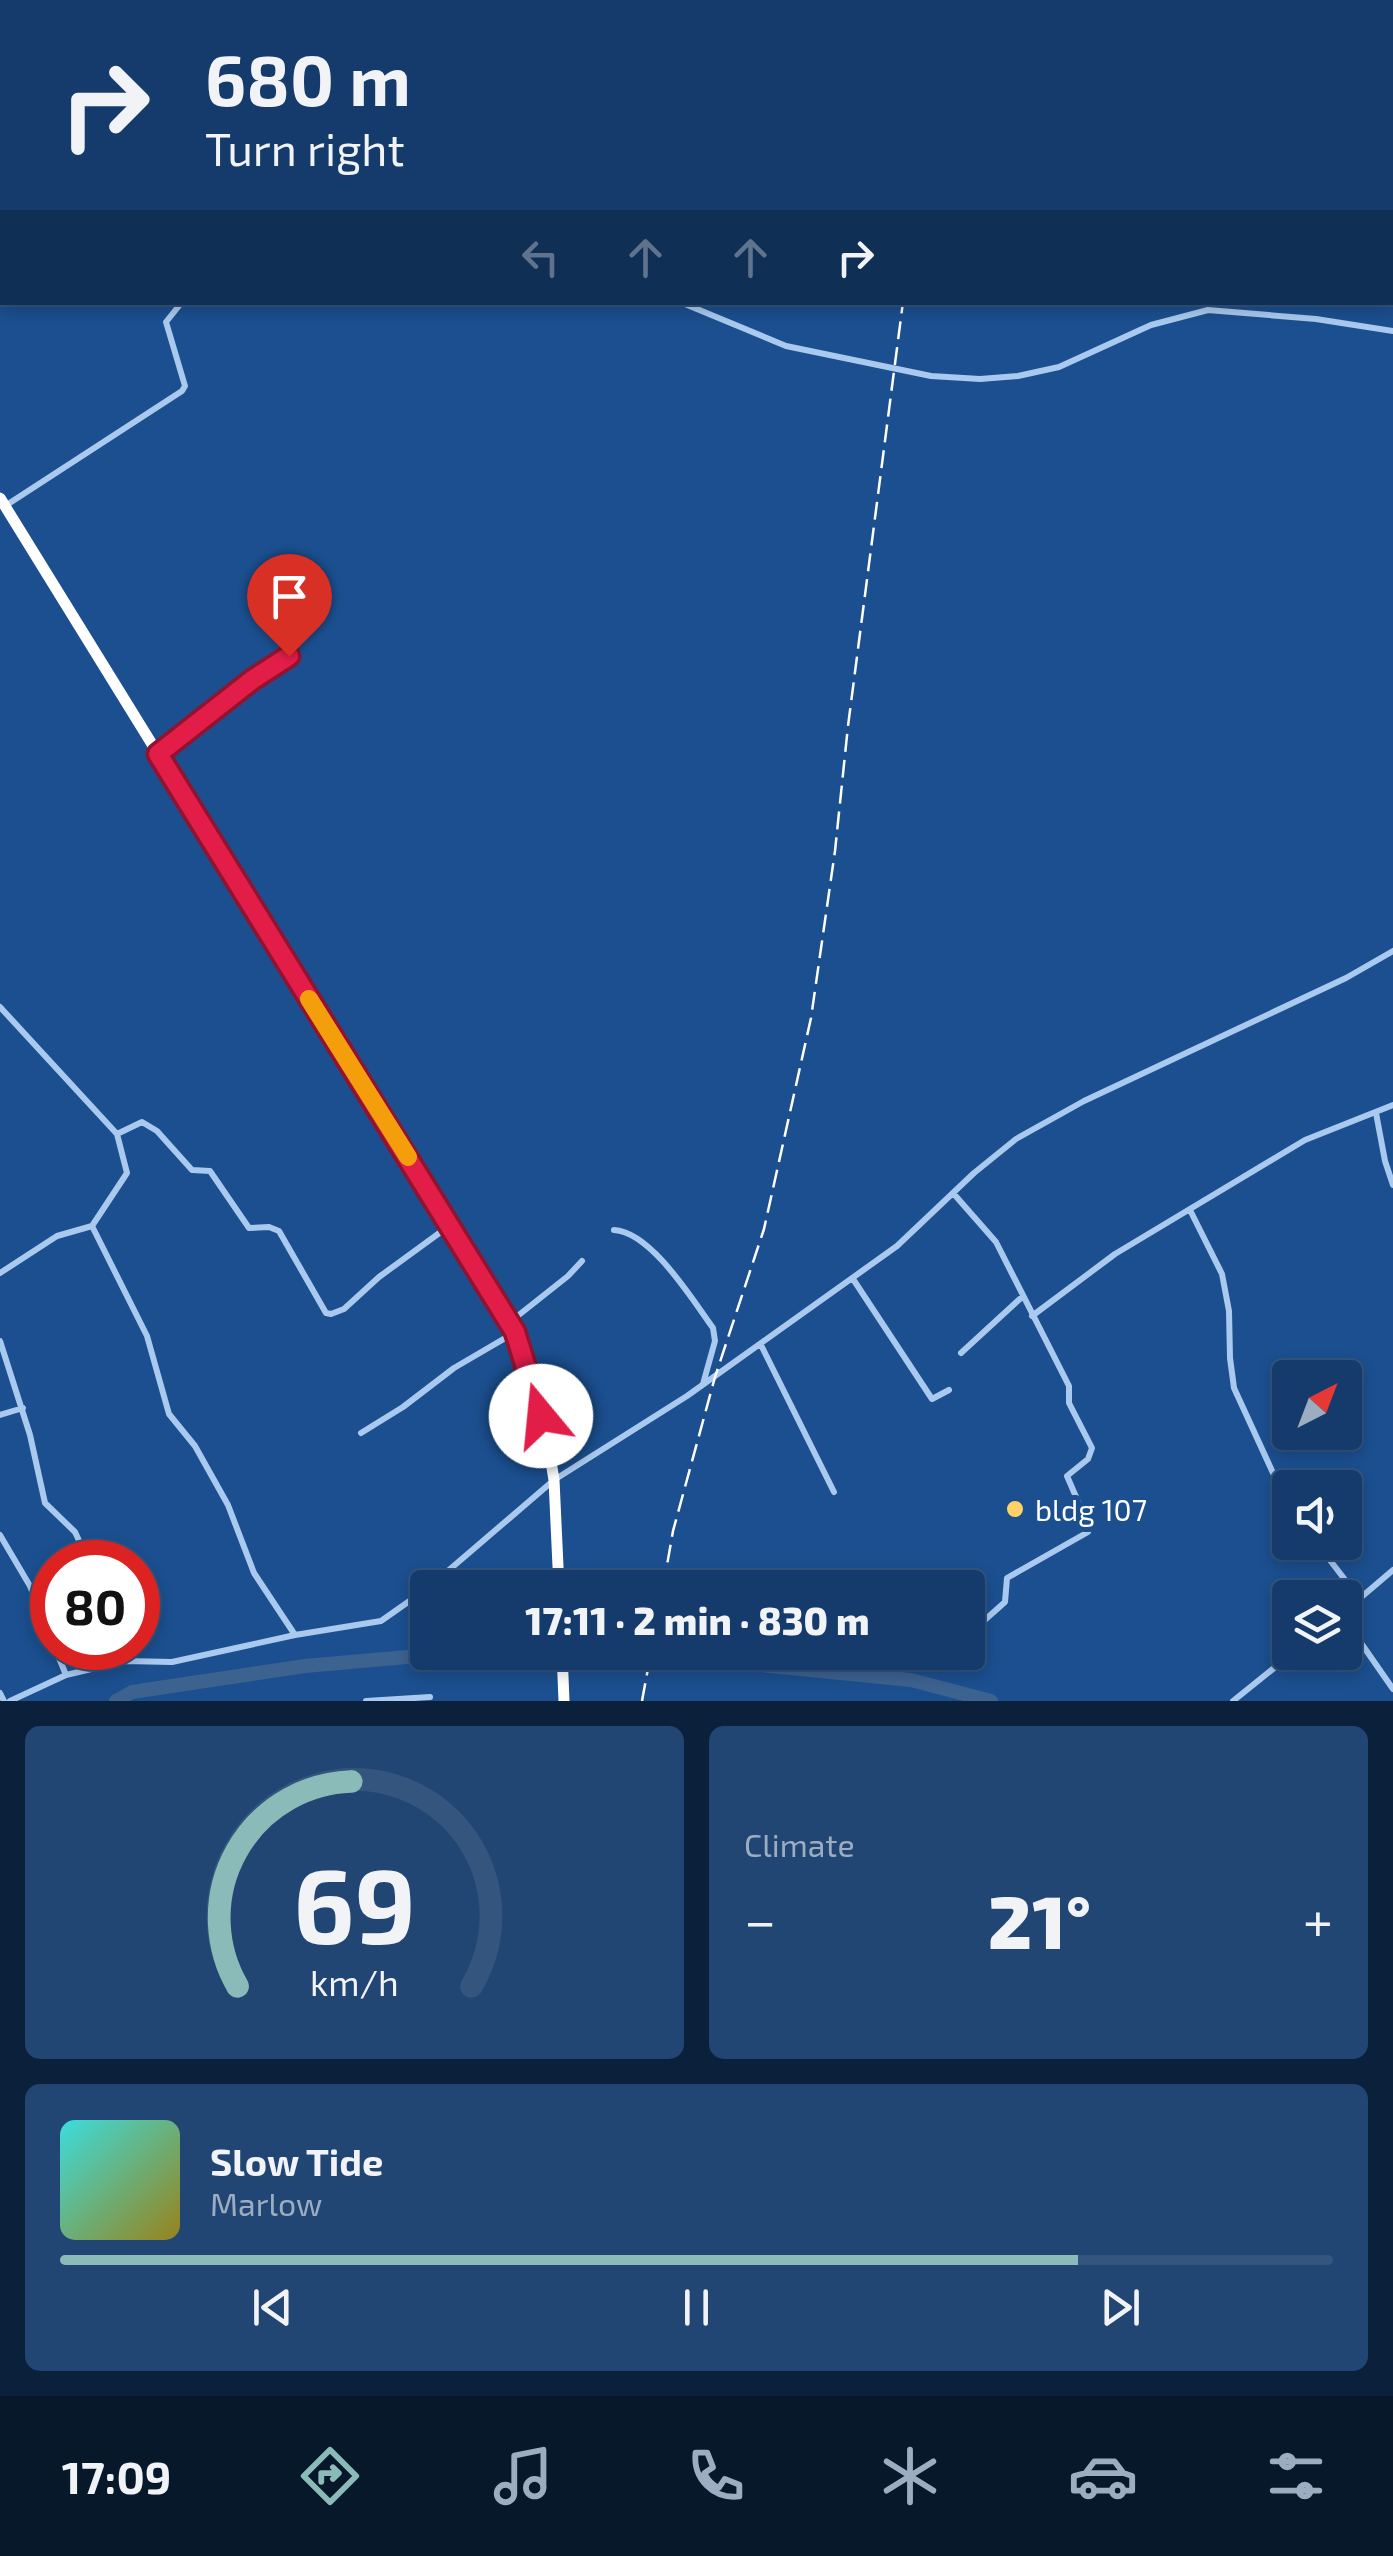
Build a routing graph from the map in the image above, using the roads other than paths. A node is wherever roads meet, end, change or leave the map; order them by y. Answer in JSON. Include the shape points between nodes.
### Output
{"nodes":[{"id":1,"x":180,"y":305,"type":"edge"},
{"id":2,"x":687,"y":305,"type":"edge"},
{"id":3,"x":1393,"y":331,"type":"edge"},
{"id":4,"x":2,"y":502,"type":"edge"},
{"id":5,"x":289,"y":656,"type":"dead end"},
{"id":6,"x":158,"y":754,"type":"junction"},
{"id":7,"x":1393,"y":951,"type":"edge"},
{"id":8,"x":0,"y":1007,"type":"edge"},
{"id":9,"x":1393,"y":1105,"type":"edge"},
{"id":10,"x":1376,"y":1112,"type":"junction"},
{"id":11,"x":117,"y":1134,"type":"junction"},
{"id":12,"x":1393,"y":1184,"type":"edge"},
{"id":13,"x":954,"y":1193,"type":"junction"},
{"id":14,"x":1190,"y":1210,"type":"junction"},
{"id":15,"x":92,"y":1226,"type":"junction"},
{"id":16,"x":450,"y":1226,"type":"junction"},
{"id":17,"x":614,"y":1230,"type":"dead end"},
{"id":18,"x":582,"y":1261,"type":"dead end"},
{"id":19,"x":0,"y":1273,"type":"edge"},
{"id":20,"x":852,"y":1279,"type":"junction"},
{"id":21,"x":1022,"y":1297,"type":"junction"},
{"id":22,"x":1032,"y":1316,"type":"junction"},
{"id":23,"x":512,"y":1327,"type":"junction"},
{"id":24,"x":0,"y":1340,"type":"edge"},
{"id":25,"x":762,"y":1345,"type":"junction"},
{"id":26,"x":961,"y":1353,"type":"dead end"},
{"id":27,"x":703,"y":1386,"type":"junction"},
{"id":28,"x":949,"y":1390,"type":"dead end"},
{"id":29,"x":22,"y":1408,"type":"junction"},
{"id":30,"x":0,"y":1416,"type":"edge"},
{"id":31,"x":361,"y":1432,"type":"dead end"},
{"id":32,"x":1272,"y":1471,"type":"edge"},
{"id":33,"x":554,"y":1480,"type":"junction"},
{"id":34,"x":834,"y":1492,"type":"dead end"},
{"id":35,"x":0,"y":1535,"type":"edge"},
{"id":36,"x":79,"y":1540,"type":"edge"},
{"id":37,"x":449,"y":1570,"type":"edge"},
{"id":38,"x":557,"y":1570,"type":"edge"},
{"id":39,"x":1393,"y":1570,"type":"edge"},
{"id":40,"x":30,"y":1586,"type":"edge"},
{"id":41,"x":1362,"y":1595,"type":"edge"},
{"id":42,"x":410,"y":1601,"type":"edge"},
{"id":43,"x":985,"y":1619,"type":"edge"},
{"id":44,"x":295,"y":1634,"type":"junction"},
{"id":45,"x":1362,"y":1644,"type":"edge"},
{"id":46,"x":160,"y":1662,"type":"edge"},
{"id":47,"x":64,"y":1670,"type":"edge"},
{"id":48,"x":89,"y":1670,"type":"edge"},
{"id":49,"x":563,"y":1670,"type":"edge"},
{"id":50,"x":1272,"y":1670,"type":"edge"},
{"id":51,"x":66,"y":1675,"type":"junction"},
{"id":52,"x":1393,"y":1688,"type":"edge"},
{"id":53,"x":0,"y":1693,"type":"edge"},
{"id":54,"x":430,"y":1697,"type":"dead end"},
{"id":55,"x":7,"y":1701,"type":"edge"},
{"id":56,"x":366,"y":1701,"type":"edge"},
{"id":57,"x":564,"y":1701,"type":"edge"},
{"id":58,"x":1233,"y":1701,"type":"edge"}],
"edges":[{"from":1,"to":4,"type":"street","via":[[166,322],[182,391]]},
{"from":2,"to":3,"type":"street","via":[[786,346],[896,370],[980,379],[1059,368],[1151,325],[1208,310]]},
{"from":4,"to":6,"type":"highway"},
{"from":5,"to":6,"type":"street"},
{"from":6,"to":16,"type":"highway"},
{"from":7,"to":13,"type":"street","via":[[1084,1101],[1016,1140]]},
{"from":8,"to":11,"type":"street"},
{"from":9,"to":10,"type":"street"},
{"from":10,"to":12,"type":"street"},
{"from":10,"to":14,"type":"street","via":[[1305,1140]]},
{"from":11,"to":15,"type":"street","via":[[126,1178]]},
{"from":11,"to":16,"type":"street","via":[[142,1122],[194,1172],[210,1171],[248,1228],[279,1231],[326,1313],[344,1309]]},
{"from":13,"to":20,"type":"street"},
{"from":13,"to":21,"type":"street","via":[[996,1242]]},
{"from":14,"to":22,"type":"street","via":[[1115,1254]]},
{"from":14,"to":32,"type":"street","via":[[1222,1274],[1234,1388]]},
{"from":15,"to":19,"type":"street","via":[[57,1236]]},
{"from":15,"to":44,"type":"street","via":[[147,1336],[169,1414],[228,1505],[254,1574]]},
{"from":16,"to":23,"type":"highway"},
{"from":17,"to":27,"type":"street","via":[[646,1244],[712,1328]]},
{"from":18,"to":23,"type":"street"},
{"from":20,"to":25,"type":"street"},
{"from":20,"to":28,"type":"street","via":[[932,1399]]},
{"from":21,"to":22,"type":"street"},
{"from":21,"to":26,"type":"street"},
{"from":22,"to":43,"type":"street","via":[[1070,1386],[1069,1403],[1092,1448],[1067,1476],[1089,1530],[1007,1578],[1005,1602]]},
{"from":23,"to":31,"type":"street"},
{"from":23,"to":33,"type":"highway"},
{"from":24,"to":29,"type":"street"},
{"from":25,"to":27,"type":"street"},
{"from":25,"to":34,"type":"street"},
{"from":27,"to":33,"type":"street"},
{"from":29,"to":30,"type":"street"},
{"from":29,"to":36,"type":"street","via":[[44,1502]]},
{"from":33,"to":37,"type":"street"},
{"from":33,"to":38,"type":"highway"},
{"from":35,"to":40,"type":"street"},
{"from":39,"to":41,"type":"street"},
{"from":42,"to":44,"type":"street","via":[[381,1621]]},
{"from":44,"to":46,"type":"street"},
{"from":45,"to":52,"type":"street"},
{"from":47,"to":51,"type":"street"},
{"from":48,"to":51,"type":"street"},
{"from":49,"to":57,"type":"highway"},
{"from":50,"to":58,"type":"street"},
{"from":51,"to":55,"type":"street"},
{"from":53,"to":55,"type":"street"},
{"from":54,"to":56,"type":"street"}]}
